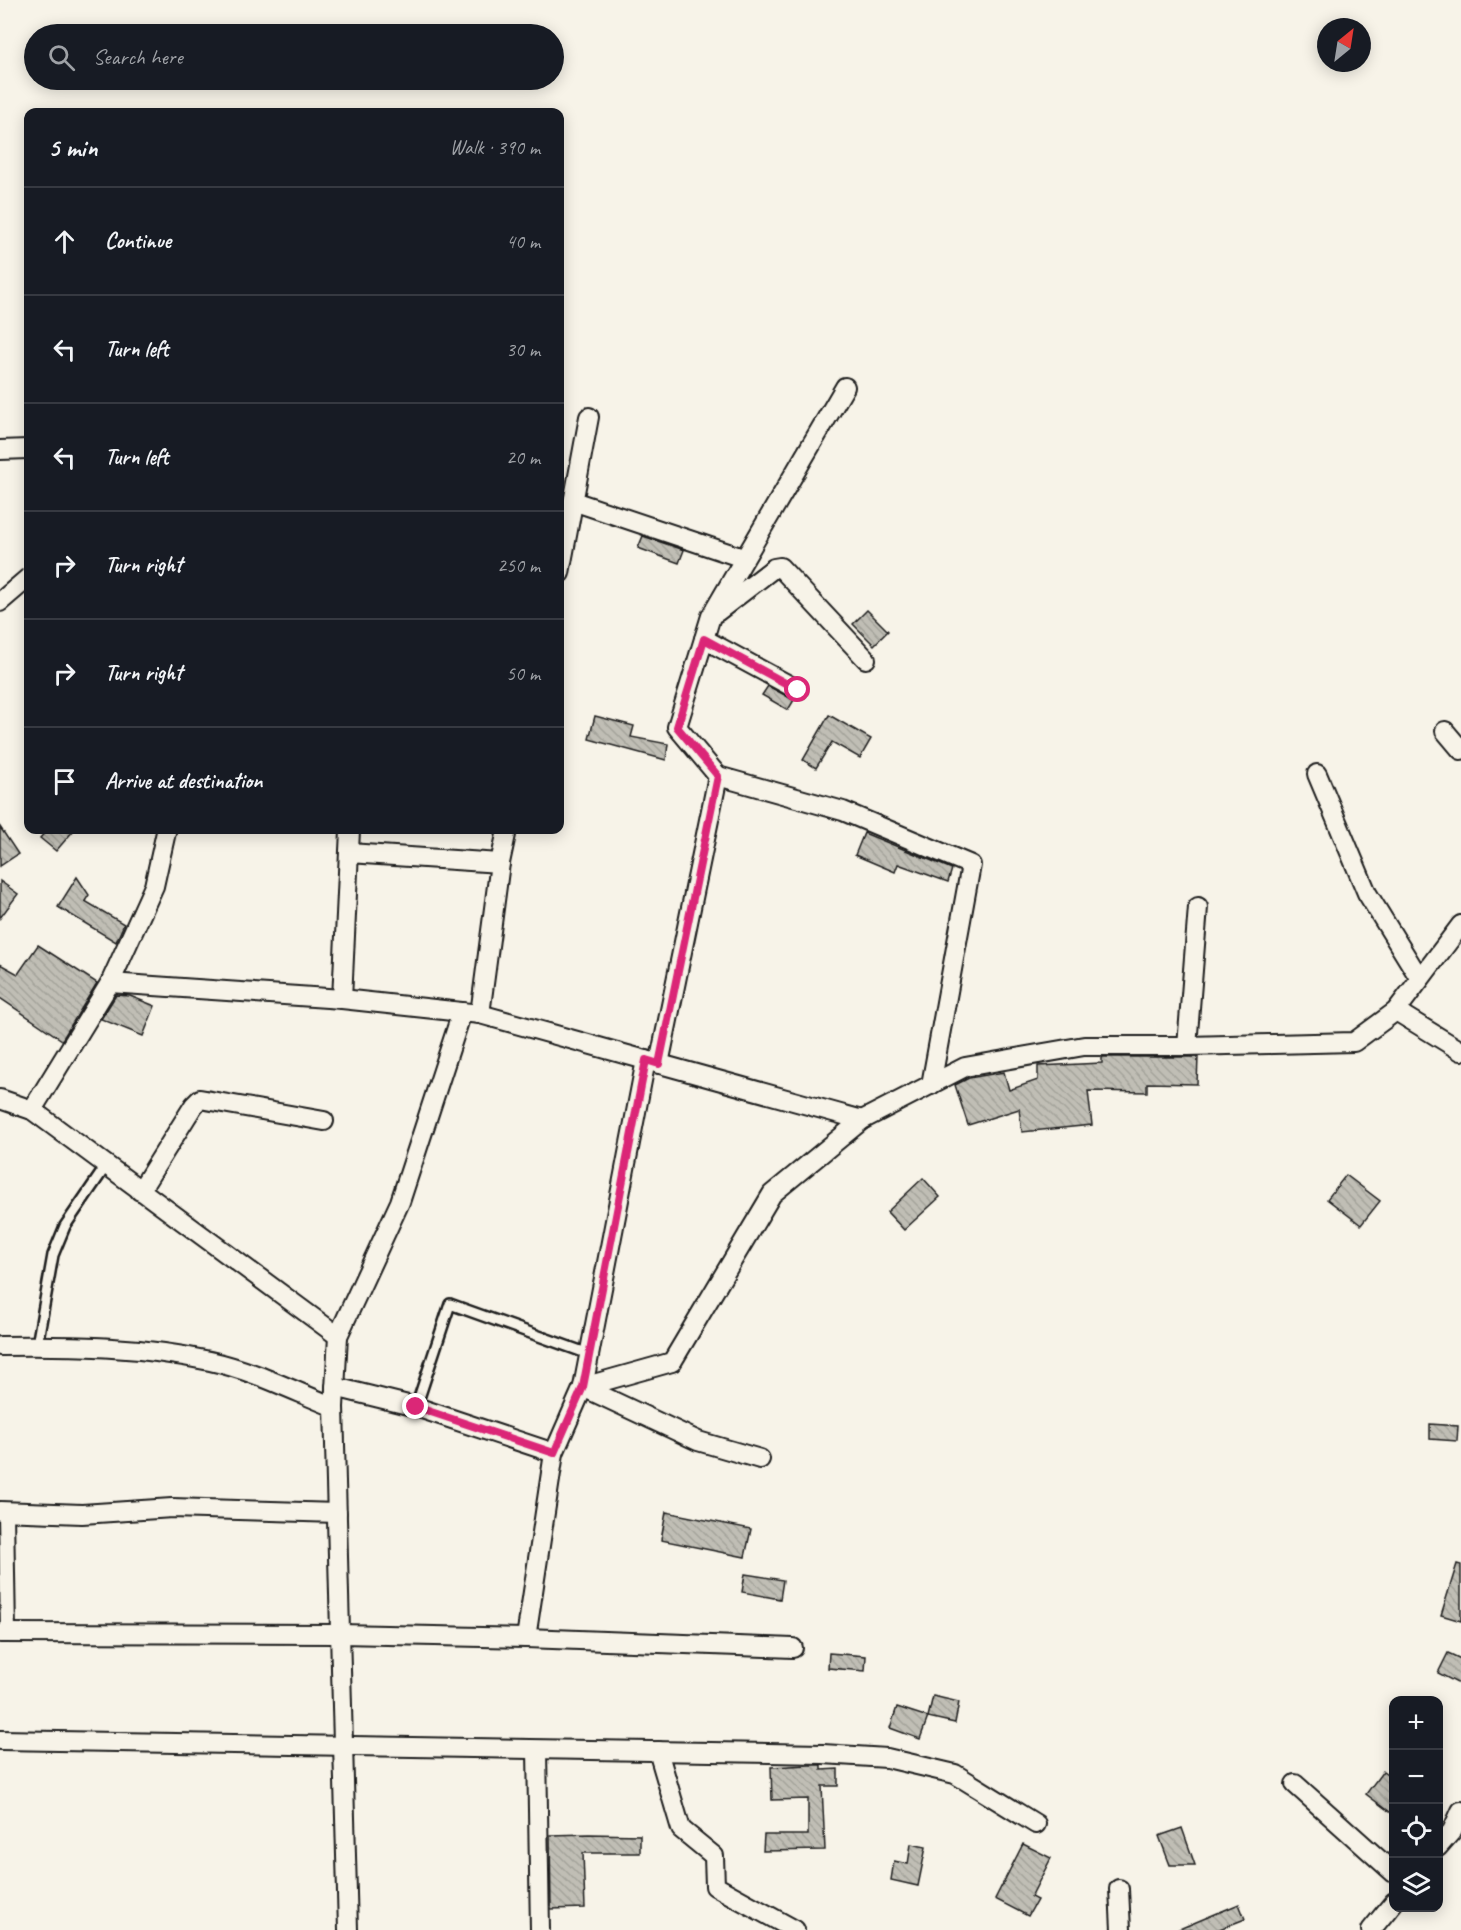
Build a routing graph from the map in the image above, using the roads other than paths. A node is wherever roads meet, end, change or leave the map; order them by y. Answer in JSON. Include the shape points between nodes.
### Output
{"nodes":[{"id":1,"x":845,"y":387,"type":"dead end"},
{"id":2,"x":590,"y":417,"type":"dead end"},
{"id":3,"x":24,"y":449,"type":"edge"},
{"id":4,"x":0,"y":450,"type":"edge"},
{"id":5,"x":573,"y":501,"type":"junction"},
{"id":6,"x":564,"y":551,"type":"edge"},
{"id":7,"x":743,"y":558,"type":"junction"},
{"id":8,"x":24,"y":581,"type":"edge"},
{"id":9,"x":0,"y":602,"type":"edge"},
{"id":10,"x":711,"y":616,"type":"junction"},
{"id":11,"x":704,"y":639,"type":"junction"},
{"id":12,"x":866,"y":659,"type":"dead end"},
{"id":13,"x":798,"y":690,"type":"dead end"},
{"id":14,"x":1445,"y":731,"type":"dead end"},
{"id":15,"x":1461,"y":750,"type":"edge"},
{"id":16,"x":1317,"y":774,"type":"dead end"},
{"id":17,"x":718,"y":776,"type":"junction"},
{"id":18,"x":166,"y":834,"type":"edge"},
{"id":19,"x":350,"y":834,"type":"edge"},
{"id":20,"x":506,"y":834,"type":"edge"},
{"id":21,"x":349,"y":853,"type":"junction"},
{"id":22,"x":500,"y":863,"type":"junction"},
{"id":23,"x":1198,"y":907,"type":"dead end"},
{"id":24,"x":1461,"y":925,"type":"edge"},
{"id":25,"x":1420,"y":979,"type":"junction"},
{"id":26,"x":110,"y":983,"type":"junction"},
{"id":27,"x":342,"y":999,"type":"junction"},
{"id":28,"x":1395,"y":1011,"type":"junction"},
{"id":29,"x":471,"y":1013,"type":"junction"},
{"id":30,"x":1187,"y":1046,"type":"junction"},
{"id":31,"x":1461,"y":1050,"type":"edge"},
{"id":32,"x":653,"y":1062,"type":"junction"},
{"id":33,"x":931,"y":1085,"type":"junction"},
{"id":34,"x":0,"y":1099,"type":"edge"},
{"id":35,"x":32,"y":1110,"type":"junction"},
{"id":36,"x":862,"y":1120,"type":"junction"},
{"id":37,"x":324,"y":1121,"type":"dead end"},
{"id":38,"x":106,"y":1166,"type":"junction"},
{"id":39,"x":140,"y":1191,"type":"junction"},
{"id":40,"x":338,"y":1336,"type":"junction"},
{"id":41,"x":37,"y":1345,"type":"junction"},
{"id":42,"x":0,"y":1346,"type":"edge"},
{"id":43,"x":589,"y":1354,"type":"junction"},
{"id":44,"x":335,"y":1387,"type":"junction"},
{"id":45,"x":583,"y":1387,"type":"junction"},
{"id":46,"x":334,"y":1407,"type":"junction"},
{"id":47,"x":416,"y":1407,"type":"junction"},
{"id":48,"x":554,"y":1453,"type":"junction"},
{"id":49,"x":760,"y":1459,"type":"dead end"},
{"id":50,"x":3,"y":1512,"type":"edge"},
{"id":51,"x":337,"y":1512,"type":"junction"},
{"id":52,"x":4,"y":1633,"type":"edge"},
{"id":53,"x":340,"y":1634,"type":"junction"},
{"id":54,"x":526,"y":1638,"type":"junction"},
{"id":55,"x":793,"y":1648,"type":"dead end"},
{"id":56,"x":0,"y":1740,"type":"edge"},
{"id":57,"x":343,"y":1745,"type":"junction"},
{"id":58,"x":537,"y":1750,"type":"junction"},
{"id":59,"x":658,"y":1751,"type":"junction"},
{"id":60,"x":1295,"y":1784,"type":"dead end"},
{"id":61,"x":1461,"y":1811,"type":"edge"},
{"id":62,"x":1035,"y":1824,"type":"dead end"},
{"id":63,"x":1443,"y":1841,"type":"edge"},
{"id":64,"x":1389,"y":1869,"type":"edge"},
{"id":65,"x":1119,"y":1889,"type":"dead end"},
{"id":66,"x":1389,"y":1908,"type":"edge"},
{"id":67,"x":348,"y":1930,"type":"edge"},
{"id":68,"x":540,"y":1930,"type":"edge"},
{"id":69,"x":795,"y":1930,"type":"edge"},
{"id":70,"x":1121,"y":1930,"type":"edge"},
{"id":71,"x":1371,"y":1930,"type":"edge"}],
"edges":[{"from":1,"to":7,"type":"street"},
{"from":2,"to":5,"type":"street"},
{"from":3,"to":4,"type":"street"},
{"from":5,"to":6,"type":"street"},
{"from":5,"to":7,"type":"street"},
{"from":7,"to":10,"type":"street"},
{"from":8,"to":9,"type":"street"},
{"from":10,"to":11,"type":"street"},
{"from":10,"to":12,"type":"street","via":[[780,567]]},
{"from":11,"to":13,"type":"street"},
{"from":11,"to":17,"type":"street","via":[[677,727]]},
{"from":14,"to":15,"type":"street"},
{"from":16,"to":25,"type":"street","via":[[1367,893]]},
{"from":17,"to":32,"type":"street"},
{"from":17,"to":33,"type":"street","via":[[843,811],[971,865]]},
{"from":18,"to":26,"type":"street","via":[[154,886]]},
{"from":19,"to":21,"type":"street"},
{"from":20,"to":22,"type":"street"},
{"from":21,"to":22,"type":"street"},
{"from":21,"to":27,"type":"street"},
{"from":22,"to":29,"type":"street"},
{"from":23,"to":30,"type":"street"},
{"from":24,"to":25,"type":"street"},
{"from":25,"to":28,"type":"street"},
{"from":26,"to":27,"type":"street"},
{"from":26,"to":35,"type":"street"},
{"from":27,"to":29,"type":"street"},
{"from":28,"to":30,"type":"street","via":[[1354,1042]]},
{"from":28,"to":31,"type":"street"},
{"from":29,"to":32,"type":"street"},
{"from":29,"to":40,"type":"street","via":[[400,1202]]},
{"from":30,"to":33,"type":"street","via":[[1084,1046],[965,1067]]},
{"from":32,"to":36,"type":"street"},
{"from":32,"to":43,"type":"street"},
{"from":33,"to":36,"type":"street"},
{"from":34,"to":35,"type":"street"},
{"from":35,"to":38,"type":"street"},
{"from":36,"to":45,"type":"street","via":[[772,1194],[672,1362]]},
{"from":37,"to":39,"type":"street","via":[[200,1100]]},
{"from":38,"to":39,"type":"street"},
{"from":38,"to":41,"type":"lane","via":[[65,1226],[53,1255]]},
{"from":39,"to":40,"type":"street"},
{"from":40,"to":44,"type":"street"},
{"from":41,"to":42,"type":"street"},
{"from":41,"to":46,"type":"street","via":[[154,1350],[212,1361]]},
{"from":43,"to":45,"type":"street"},
{"from":43,"to":47,"type":"lane","via":[[450,1304]]},
{"from":44,"to":46,"type":"street"},
{"from":44,"to":47,"type":"street"},
{"from":45,"to":48,"type":"street"},
{"from":45,"to":49,"type":"street","via":[[698,1441]]},
{"from":46,"to":51,"type":"street"},
{"from":47,"to":48,"type":"street"},
{"from":48,"to":54,"type":"street"},
{"from":50,"to":51,"type":"street","via":[[82,1514],[172,1508]]},
{"from":50,"to":52,"type":"street"},
{"from":51,"to":53,"type":"street"},
{"from":52,"to":53,"type":"street"},
{"from":53,"to":54,"type":"street"},
{"from":53,"to":57,"type":"street"},
{"from":54,"to":55,"type":"street"},
{"from":56,"to":57,"type":"street"},
{"from":57,"to":58,"type":"street"},
{"from":57,"to":67,"type":"street"},
{"from":58,"to":59,"type":"street"},
{"from":58,"to":68,"type":"street"},
{"from":59,"to":62,"type":"street","via":[[887,1758],[955,1774]]},
{"from":59,"to":69,"type":"street","via":[[681,1829],[714,1856],[716,1886]]},
{"from":60,"to":64,"type":"street"},
{"from":61,"to":63,"type":"street"},
{"from":65,"to":70,"type":"street"},
{"from":66,"to":71,"type":"street"}]}
